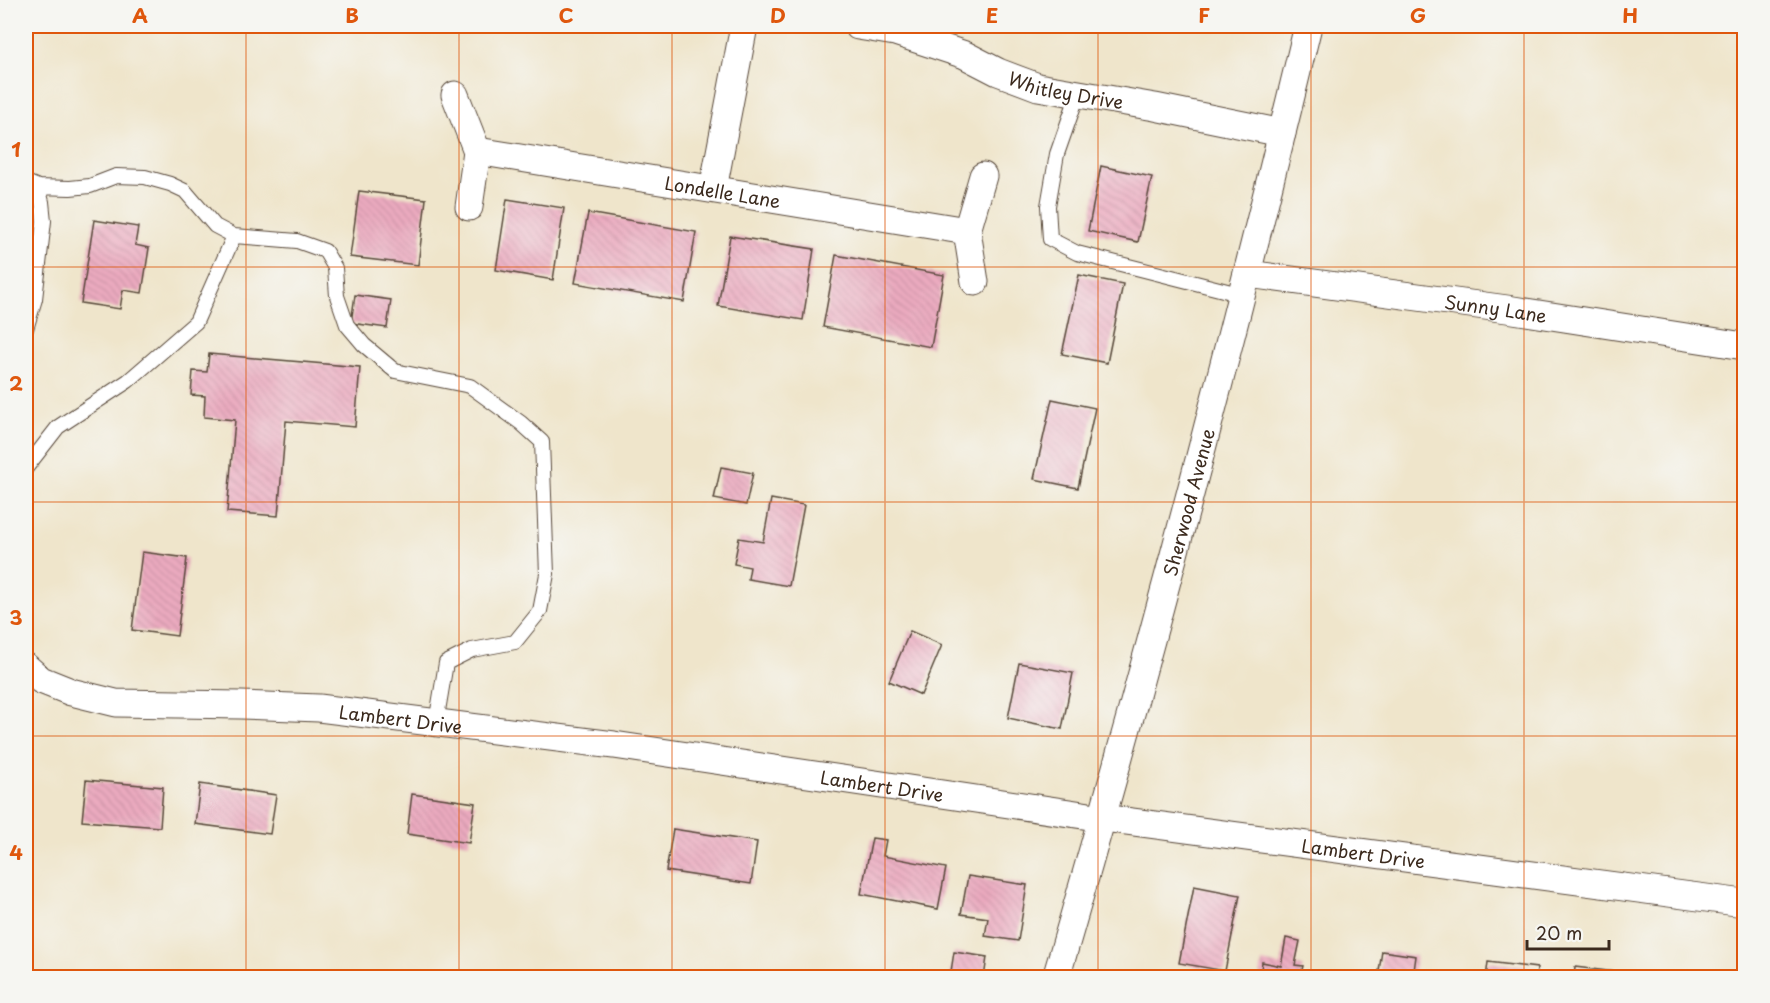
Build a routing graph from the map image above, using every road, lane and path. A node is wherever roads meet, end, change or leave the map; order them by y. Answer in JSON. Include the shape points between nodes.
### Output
{"nodes":[{"id":1,"x":744,"y":26,"type":"edge"},
{"id":2,"x":858,"y":26,"type":"edge"},
{"id":3,"x":1308,"y":26,"type":"edge"},
{"id":4,"x":1078,"y":94,"type":"junction"},
{"id":5,"x":454,"y":95,"type":"dead end"},
{"id":6,"x":1282,"y":134,"type":"junction"},
{"id":7,"x":477,"y":151,"type":"junction"},
{"id":8,"x":983,"y":176,"type":"dead end"},
{"id":9,"x":32,"y":184,"type":"edge"},
{"id":10,"x":712,"y":189,"type":"junction"},
{"id":11,"x":469,"y":207,"type":"dead end"},
{"id":12,"x":967,"y":231,"type":"junction"},
{"id":13,"x":234,"y":236,"type":"junction"},
{"id":14,"x":975,"y":282,"type":"dead end"},
{"id":15,"x":1245,"y":284,"type":"junction"},
{"id":16,"x":26,"y":329,"type":"edge"},
{"id":17,"x":1744,"y":346,"type":"edge"},
{"id":18,"x":26,"y":468,"type":"edge"},
{"id":19,"x":26,"y":667,"type":"edge"},
{"id":20,"x":436,"y":723,"type":"junction"},
{"id":21,"x":1103,"y":818,"type":"junction"},
{"id":22,"x":1744,"y":903,"type":"edge"},
{"id":23,"x":1056,"y":978,"type":"edge"}],
"edges":[{"from":1,"to":10,"type":"street"},
{"from":2,"to":4,"type":"street","name":"Whitley Drive","via":[[895,32],[964,55],[1038,87]]},
{"from":3,"to":6,"type":"street","name":"Sherwood Avenue"},
{"from":4,"to":6,"type":"street","name":"Whitley Drive"},
{"from":4,"to":15,"type":"lane","via":[[1057,154],[1048,206],[1050,239],[1077,254]]},
{"from":5,"to":7,"type":"street"},
{"from":6,"to":15,"type":"street","name":"Sherwood Avenue"},
{"from":7,"to":10,"type":"street","name":"Londelle Lane"},
{"from":7,"to":11,"type":"street"},
{"from":8,"to":12,"type":"street"},
{"from":9,"to":13,"type":"lane","via":[[70,188],[90,186],[116,176],[145,177],[185,191],[215,226]]},
{"from":9,"to":16,"type":"lane","via":[[42,202],[44,221],[35,299]]},
{"from":10,"to":12,"type":"street","name":"Londelle Lane"},
{"from":12,"to":14,"type":"street"},
{"from":13,"to":18,"type":"lane","via":[[196,322],[128,381],[58,427]]},
{"from":13,"to":20,"type":"lane","via":[[297,241],[325,251],[335,268],[337,296],[347,325],[364,345],[395,371],[470,386],[542,442],[547,574],[540,611],[515,642],[472,650],[446,663]]},
{"from":15,"to":17,"type":"street","name":"Sunny Lane","via":[[1507,309]]},
{"from":15,"to":21,"type":"street","name":"Sherwood Avenue"},
{"from":19,"to":20,"type":"street","name":"Lambert Drive","via":[[41,680],[71,692],[116,703],[319,708]]},
{"from":20,"to":21,"type":"street","name":"Lambert Drive"},
{"from":21,"to":22,"type":"street","name":"Lambert Drive"},
{"from":21,"to":23,"type":"street","name":"Sherwood Avenue"}]}
